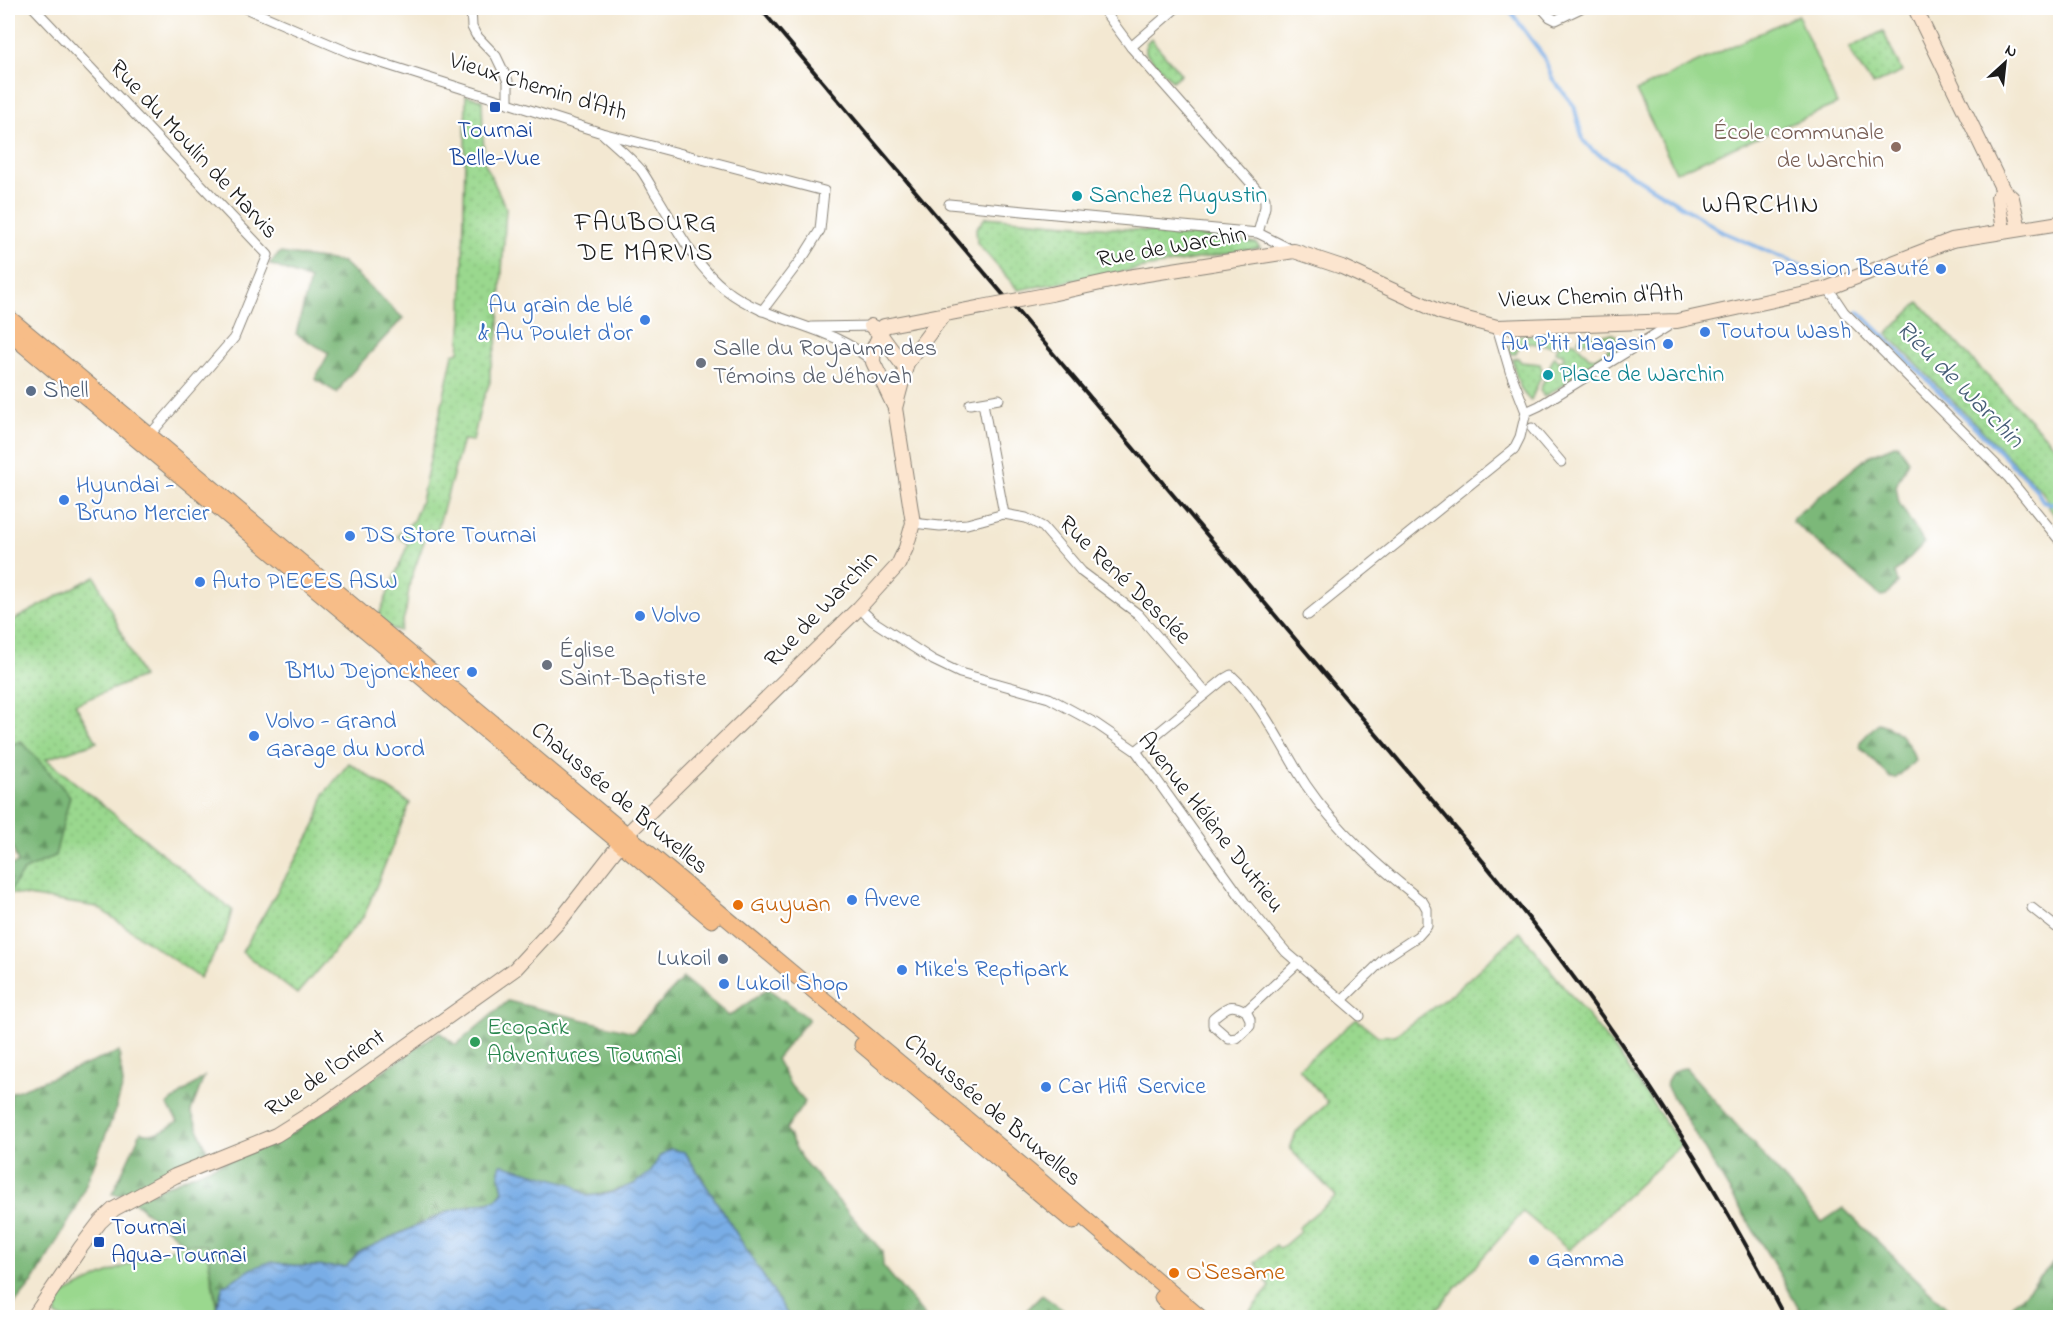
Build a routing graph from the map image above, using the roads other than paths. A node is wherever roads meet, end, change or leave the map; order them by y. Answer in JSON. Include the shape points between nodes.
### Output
{"nodes":[{"id":1,"x":34,"y":8,"type":"edge"},
{"id":2,"x":245,"y":8,"type":"edge"},
{"id":3,"x":471,"y":8,"type":"edge"},
{"id":4,"x":1102,"y":8,"type":"edge"},
{"id":5,"x":1176,"y":8,"type":"edge"},
{"id":6,"x":1542,"y":8,"type":"edge"},
{"id":7,"x":1581,"y":8,"type":"edge"},
{"id":8,"x":1915,"y":8,"type":"edge"},
{"id":9,"x":1131,"y":47,"type":"junction"},
{"id":10,"x":508,"y":104,"type":"junction"},
{"id":11,"x":602,"y":133,"type":"junction"},
{"id":12,"x":2003,"y":190,"type":"junction"},
{"id":13,"x":949,"y":204,"type":"dead end"},
{"id":14,"x":2061,"y":223,"type":"edge"},
{"id":15,"x":2019,"y":229,"type":"junction"},
{"id":16,"x":2003,"y":231,"type":"junction"},
{"id":17,"x":1258,"y":233,"type":"junction"},
{"id":18,"x":1294,"y":251,"type":"junction"},
{"id":19,"x":1827,"y":288,"type":"junction"},
{"id":20,"x":762,"y":311,"type":"junction"},
{"id":21,"x":944,"y":314,"type":"junction"},
{"id":22,"x":8,"y":317,"type":"edge"},
{"id":23,"x":1677,"y":321,"type":"junction"},
{"id":24,"x":810,"y":327,"type":"junction"},
{"id":25,"x":1497,"y":327,"type":"junction"},
{"id":26,"x":878,"y":329,"type":"junction"},
{"id":27,"x":8,"y":332,"type":"edge"},
{"id":28,"x":873,"y":362,"type":"junction"},
{"id":29,"x":905,"y":368,"type":"junction"},
{"id":30,"x":999,"y":399,"type":"dead end"},
{"id":31,"x":983,"y":403,"type":"junction"},
{"id":32,"x":970,"y":404,"type":"dead end"},
{"id":33,"x":895,"y":408,"type":"junction"},
{"id":34,"x":1526,"y":412,"type":"junction"},
{"id":35,"x":1532,"y":428,"type":"dead end"},
{"id":36,"x":146,"y":440,"type":"junction"},
{"id":37,"x":1561,"y":462,"type":"dead end"},
{"id":38,"x":1004,"y":514,"type":"junction"},
{"id":39,"x":913,"y":523,"type":"junction"},
{"id":40,"x":2061,"y":541,"type":"edge"},
{"id":41,"x":859,"y":608,"type":"junction"},
{"id":42,"x":1308,"y":615,"type":"dead end"},
{"id":43,"x":1206,"y":693,"type":"junction"},
{"id":44,"x":1136,"y":751,"type":"junction"},
{"id":45,"x":623,"y":839,"type":"junction"},
{"id":46,"x":2032,"y":908,"type":"dead end"},
{"id":47,"x":2061,"y":925,"type":"edge"},
{"id":48,"x":1299,"y":962,"type":"junction"},
{"id":49,"x":1342,"y":1000,"type":"junction"},
{"id":50,"x":1246,"y":1011,"type":"dead end"},
{"id":51,"x":1360,"y":1016,"type":"dead end"},
{"id":52,"x":33,"y":1317,"type":"edge"},
{"id":53,"x":1185,"y":1317,"type":"edge"},
{"id":54,"x":1201,"y":1317,"type":"edge"}],
"edges":[{"from":1,"to":36,"type":"street","name":"Rue du Moulin de Marvis","via":[[268,255],[234,338]]},
{"from":2,"to":10,"type":"street","name":"Vieux Chemin d'Ath","via":[[353,54]]},
{"from":3,"to":10,"type":"street","via":[[476,35],[496,56],[508,81]]},
{"from":4,"to":9,"type":"street"},
{"from":5,"to":9,"type":"street"},
{"from":6,"to":7,"type":"street","via":[[1556,20]]},
{"from":8,"to":12,"type":"street"},
{"from":9,"to":17,"type":"street","via":[[1265,199]]},
{"from":10,"to":11,"type":"street","name":"Vieux Chemin d'Ath"},
{"from":11,"to":20,"type":"street","name":"Rue de Warchin","via":[[641,170],[711,277],[744,303]]},
{"from":11,"to":20,"type":"street","name":"Vieux Chemin d'Ath","via":[[824,191],[820,230]]},
{"from":12,"to":15,"type":"street","via":[[2012,198]]},
{"from":12,"to":16,"type":"street","via":[[1998,197]]},
{"from":13,"to":17,"type":"street","name":"Vieux Chemin d'Ath"},
{"from":14,"to":15,"type":"street","name":"Vieux Chemin d'Ath"},
{"from":15,"to":16,"type":"street","name":"Vieux Chemin d'Ath"},
{"from":16,"to":19,"type":"street","name":"Vieux Chemin d'Ath","via":[[1952,240]]},
{"from":17,"to":18,"type":"street","name":"Vieux Chemin d'Ath"},
{"from":18,"to":21,"type":"street","name":"Rue de Warchin","bridge":true,"via":[[1128,277]]},
{"from":18,"to":25,"type":"street","name":"Vieux Chemin d'Ath","via":[[1342,267],[1440,312]]},
{"from":19,"to":23,"type":"street","name":"Vieux Chemin d'Ath"},
{"from":19,"to":40,"type":"street","via":[[1844,312],[2008,477]]},
{"from":20,"to":24,"type":"street","name":"Rue de Warchin"},
{"from":21,"to":26,"type":"street","name":"Rue de Warchin"},
{"from":21,"to":29,"type":"street"},
{"from":22,"to":36,"type":"main road","name":"Chaussée de Bruxelles"},
{"from":23,"to":25,"type":"street","name":"Vieux Chemin d'Ath"},
{"from":23,"to":34,"type":"street"},
{"from":24,"to":26,"type":"street","name":"Rue de Warchin"},
{"from":24,"to":28,"type":"street","name":"Rue de Warchin"},
{"from":25,"to":34,"type":"street"},
{"from":26,"to":28,"type":"street"},
{"from":26,"to":29,"type":"street"},
{"from":27,"to":36,"type":"main road","name":"Chaussée de Bruxelles"},
{"from":28,"to":33,"type":"street","name":"Rue de Warchin"},
{"from":29,"to":33,"type":"street"},
{"from":30,"to":31,"type":"street"},
{"from":31,"to":32,"type":"street"},
{"from":31,"to":38,"type":"street"},
{"from":33,"to":39,"type":"street","name":"Rue de Warchin"},
{"from":34,"to":42,"type":"street","via":[[1514,449]]},
{"from":35,"to":37,"type":"street"},
{"from":36,"to":45,"type":"main road","name":"Chaussée de Bruxelles"},
{"from":38,"to":39,"type":"street","via":[[967,524]]},
{"from":38,"to":43,"type":"street","name":"Rue René Desclée","via":[[1026,518],[1042,527],[1082,572],[1148,625]]},
{"from":39,"to":41,"type":"street","name":"Rue de Warchin","via":[[898,565]]},
{"from":41,"to":44,"type":"street","name":"Avenue Hélène Dutrieu","via":[[933,660],[960,673],[1049,698]]},
{"from":41,"to":45,"type":"street","name":"Rue de Warchin"},
{"from":43,"to":44,"type":"street"},
{"from":43,"to":49,"type":"street","via":[[1231,675],[1238,681],[1335,822],[1428,909],[1427,926],[1418,936],[1386,957]]},
{"from":44,"to":48,"type":"street","name":"Avenue Hélène Dutrieu","via":[[1245,903]]},
{"from":45,"to":52,"type":"street","name":"Rue de l'Orient","via":[[563,917],[516,969],[276,1135],[175,1176],[114,1209],[81,1247]]},
{"from":45,"to":53,"type":"main road","name":"Chaussée de Bruxelles"},
{"from":45,"to":54,"type":"main road","name":"Chaussée de Bruxelles"},
{"from":46,"to":47,"type":"street","via":[[2056,927]]},
{"from":48,"to":49,"type":"street","name":"Avenue Hélène Dutrieu"},
{"from":48,"to":50,"type":"street"},
{"from":49,"to":51,"type":"street","name":"Avenue Hélène Dutrieu"}]}
